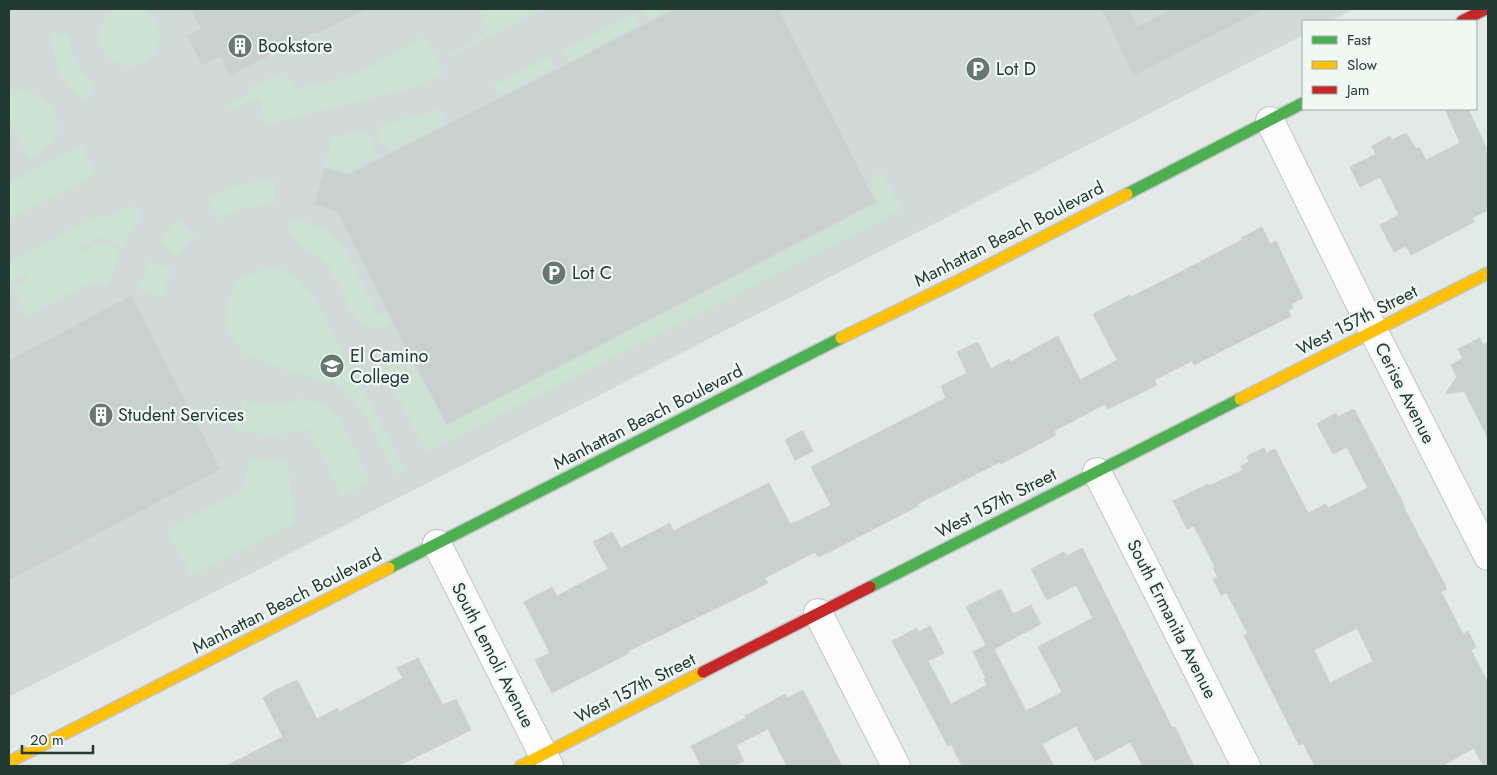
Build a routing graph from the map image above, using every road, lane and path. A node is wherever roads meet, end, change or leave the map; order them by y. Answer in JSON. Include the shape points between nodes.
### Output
{"nodes":[{"id":1,"x":1486,"y":9,"type":"edge"},
{"id":2,"x":1464,"y":20,"type":"edge"},
{"id":3,"x":1302,"y":104,"type":"edge"},
{"id":4,"x":1270,"y":121,"type":"junction"},
{"id":5,"x":1488,"y":273,"type":"edge"},
{"id":6,"x":1374,"y":332,"type":"junction"},
{"id":7,"x":1097,"y":472,"type":"junction"},
{"id":8,"x":437,"y":544,"type":"junction"},
{"id":9,"x":1488,"y":556,"type":"edge"},
{"id":10,"x":818,"y":613,"type":"junction"},
{"id":11,"x":9,"y":762,"type":"edge"},
{"id":12,"x":538,"y":762,"type":"edge"},
{"id":13,"x":896,"y":766,"type":"edge"},
{"id":14,"x":1246,"y":766,"type":"edge"}],
"edges":[{"from":1,"to":2,"type":"main road"},
{"from":3,"to":4,"type":"main road","name":"Manhattan Beach Boulevard"},
{"from":4,"to":6,"type":"street","name":"Cerise Avenue"},
{"from":4,"to":8,"type":"main road","name":"Manhattan Beach Boulevard"},
{"from":5,"to":6,"type":"main road","name":"West 157th Street"},
{"from":6,"to":7,"type":"main road","name":"West 157th Street"},
{"from":6,"to":9,"type":"street","name":"Cerise Avenue"},
{"from":7,"to":10,"type":"main road","name":"West 157th Street"},
{"from":7,"to":14,"type":"street","name":"South Ermanita Avenue"},
{"from":8,"to":11,"type":"main road","name":"Manhattan Beach Boulevard"},
{"from":8,"to":12,"type":"street","name":"South Lemoli Avenue"},
{"from":10,"to":12,"type":"main road","name":"West 157th Street"},
{"from":10,"to":13,"type":"street"}]}
